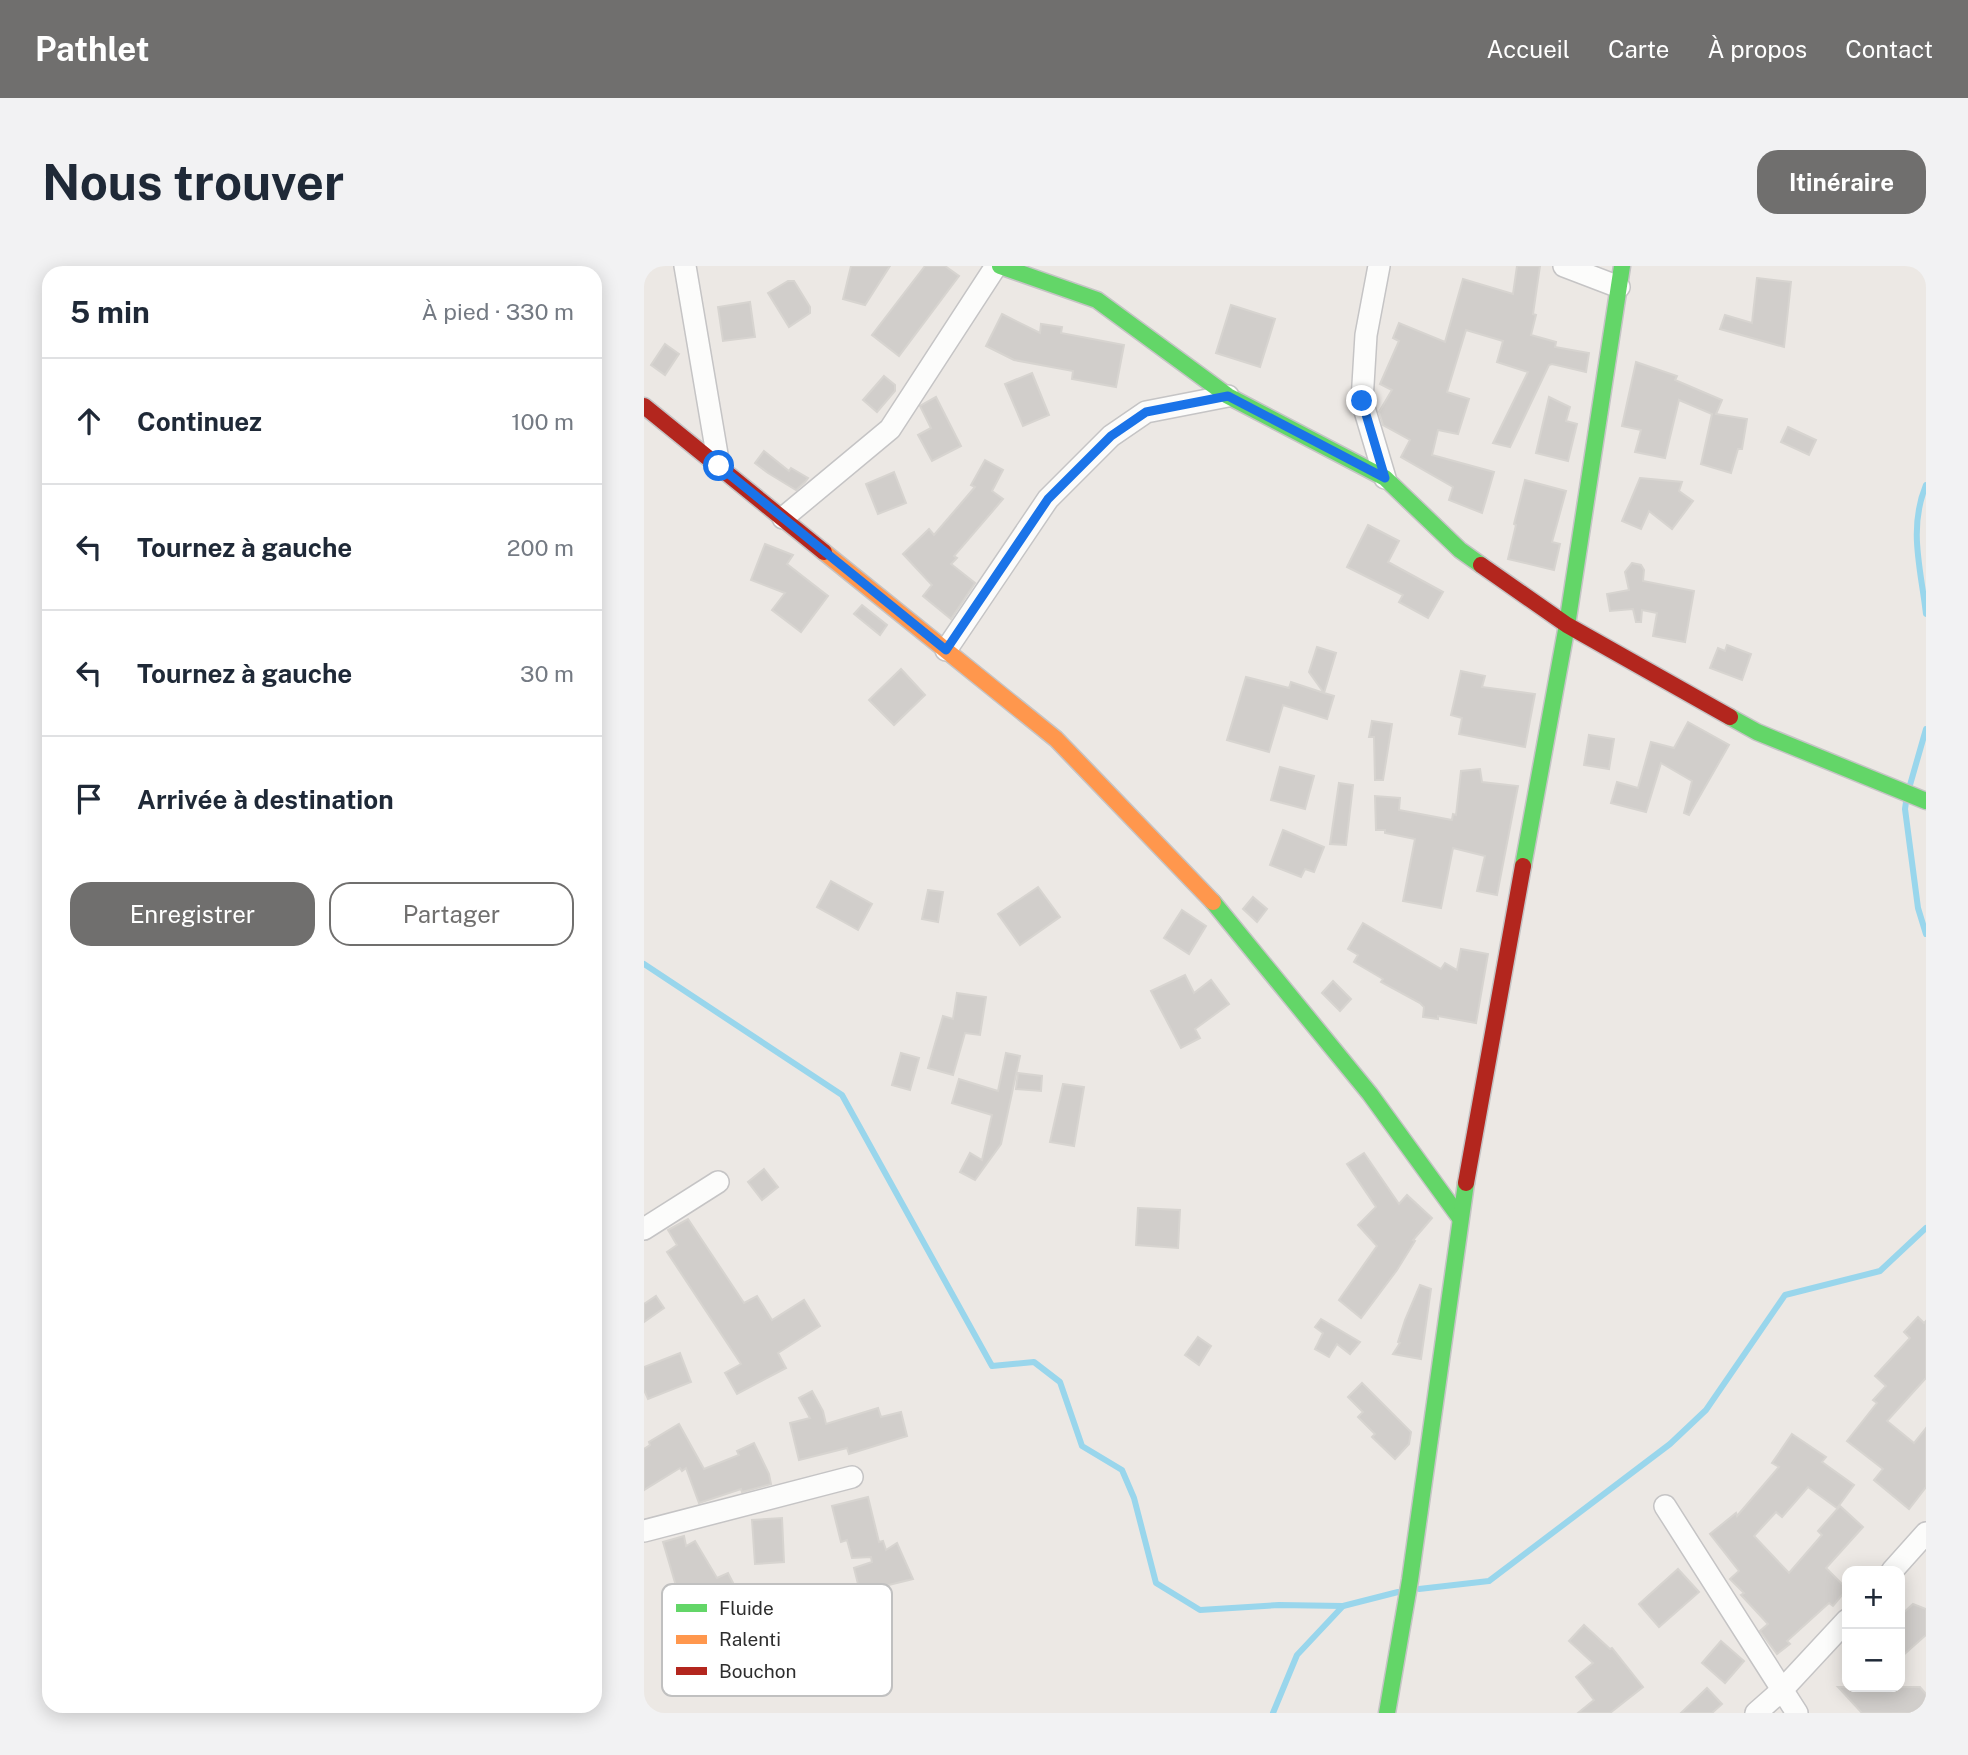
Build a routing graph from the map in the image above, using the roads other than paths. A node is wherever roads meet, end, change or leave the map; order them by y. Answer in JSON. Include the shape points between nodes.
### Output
{"nodes":[{"id":1,"x":685,"y":266,"type":"edge"},
{"id":2,"x":998,"y":266,"type":"edge"},
{"id":3,"x":1379,"y":266,"type":"edge"},
{"id":4,"x":1564,"y":266,"type":"edge"},
{"id":5,"x":1621,"y":277,"type":"edge"},
{"id":6,"x":1228,"y":396,"type":"junction"},
{"id":7,"x":644,"y":407,"type":"edge"},
{"id":8,"x":719,"y":466,"type":"junction"},
{"id":9,"x":1385,"y":478,"type":"junction"},
{"id":10,"x":783,"y":518,"type":"junction"},
{"id":11,"x":1567,"y":625,"type":"junction"},
{"id":12,"x":946,"y":650,"type":"junction"},
{"id":13,"x":1926,"y":802,"type":"edge"},
{"id":14,"x":718,"y":1182,"type":"dead end"},
{"id":15,"x":1460,"y":1218,"type":"junction"},
{"id":16,"x":644,"y":1229,"type":"edge"},
{"id":17,"x":852,"y":1477,"type":"dead end"},
{"id":18,"x":1664,"y":1506,"type":"dead end"},
{"id":19,"x":644,"y":1531,"type":"edge"},
{"id":20,"x":1926,"y":1533,"type":"edge"},
{"id":21,"x":1896,"y":1566,"type":"edge"},
{"id":22,"x":1842,"y":1625,"type":"edge"},
{"id":23,"x":1781,"y":1691,"type":"junction"},
{"id":24,"x":1387,"y":1713,"type":"edge"},
{"id":25,"x":1756,"y":1713,"type":"edge"},
{"id":26,"x":1797,"y":1713,"type":"edge"}],
"edges":[{"from":1,"to":8,"type":"street"},
{"from":2,"to":6,"type":"street","via":[[1097,300]]},
{"from":2,"to":10,"type":"street","via":[[890,429]]},
{"from":3,"to":9,"type":"street","via":[[1366,335],[1362,401]]},
{"from":4,"to":5,"type":"street"},
{"from":5,"to":11,"type":"street"},
{"from":6,"to":9,"type":"street"},
{"from":6,"to":12,"type":"street","via":[[1146,412],[1111,436],[1048,499]]},
{"from":7,"to":8,"type":"street"},
{"from":8,"to":10,"type":"street"},
{"from":9,"to":11,"type":"street","via":[[1460,550]]},
{"from":10,"to":12,"type":"street"},
{"from":11,"to":13,"type":"street","via":[[1757,732]]},
{"from":11,"to":15,"type":"street"},
{"from":12,"to":15,"type":"street","via":[[1056,739],[1222,912],[1370,1094]]},
{"from":14,"to":16,"type":"street"},
{"from":15,"to":24,"type":"street"},
{"from":17,"to":19,"type":"street"},
{"from":18,"to":23,"type":"street"},
{"from":20,"to":21,"type":"street"},
{"from":22,"to":23,"type":"street"},
{"from":23,"to":25,"type":"street"},
{"from":23,"to":26,"type":"street"}]}
